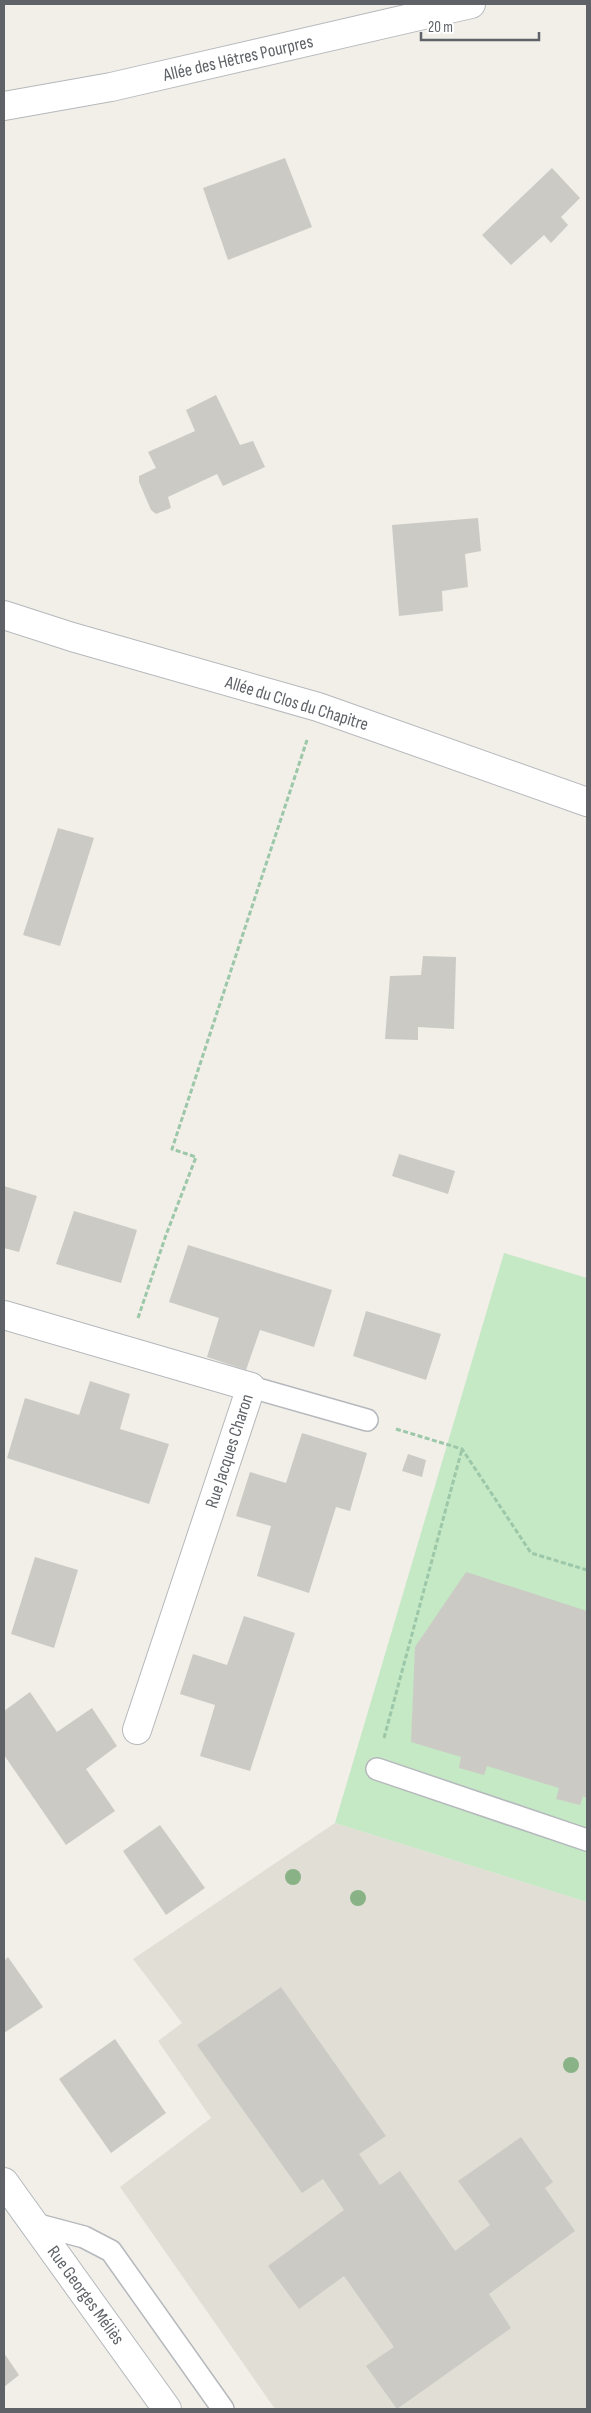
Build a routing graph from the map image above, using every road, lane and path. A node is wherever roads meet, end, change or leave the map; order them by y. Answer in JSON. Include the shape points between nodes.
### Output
{"nodes":[{"id":1,"x":471,"y":4,"type":"edge"},
{"id":2,"x":4,"y":106,"type":"edge"},
{"id":3,"x":4,"y":615,"type":"edge"},
{"id":4,"x":318,"y":707,"type":"junction"},
{"id":5,"x":587,"y":802,"type":"edge"},
{"id":6,"x":4,"y":1315,"type":"edge"},
{"id":7,"x":128,"y":1351,"type":"junction"},
{"id":8,"x":251,"y":1387,"type":"junction"},
{"id":9,"x":367,"y":1420,"type":"joint"},
{"id":10,"x":462,"y":1449,"type":"junction"},
{"id":11,"x":587,"y":1570,"type":"edge"},
{"id":12,"x":137,"y":1730,"type":"dead end"},
{"id":13,"x":377,"y":1769,"type":"joint"},
{"id":14,"x":587,"y":1840,"type":"edge"},
{"id":15,"x":4,"y":2182,"type":"edge"},
{"id":16,"x":35,"y":2224,"type":"junction"},
{"id":17,"x":167,"y":2409,"type":"edge"},
{"id":18,"x":223,"y":2409,"type":"edge"}],
"edges":[{"from":1,"to":2,"type":"street","name":"Allée des Hêtres Pourpres","via":[[111,87]]},
{"from":3,"to":4,"type":"street","name":"Allée du Clos du Chapitre"},
{"from":4,"to":5,"type":"street","name":"Allée du Clos du Chapitre"},
{"from":4,"to":7,"type":"path","via":[[172,1148],[196,1157],[166,1235]]},
{"from":6,"to":7,"type":"street","name":"Rue Jacques Charon"},
{"from":7,"to":8,"type":"street","name":"Rue Jacques Charon"},
{"from":8,"to":9,"type":"lane"},
{"from":8,"to":12,"type":"street","name":"Rue Jacques Charon"},
{"from":9,"to":10,"type":"path"},
{"from":10,"to":11,"type":"path","via":[[531,1553]]},
{"from":10,"to":13,"type":"path","via":[[389,1712]]},
{"from":13,"to":14,"type":"lane"},
{"from":15,"to":16,"type":"street","name":"Rue Georges Méliès"},
{"from":16,"to":17,"type":"street","name":"Rue Georges Méliès"},
{"from":16,"to":18,"type":"lane","via":[[84,2237],[111,2251]]}]}
